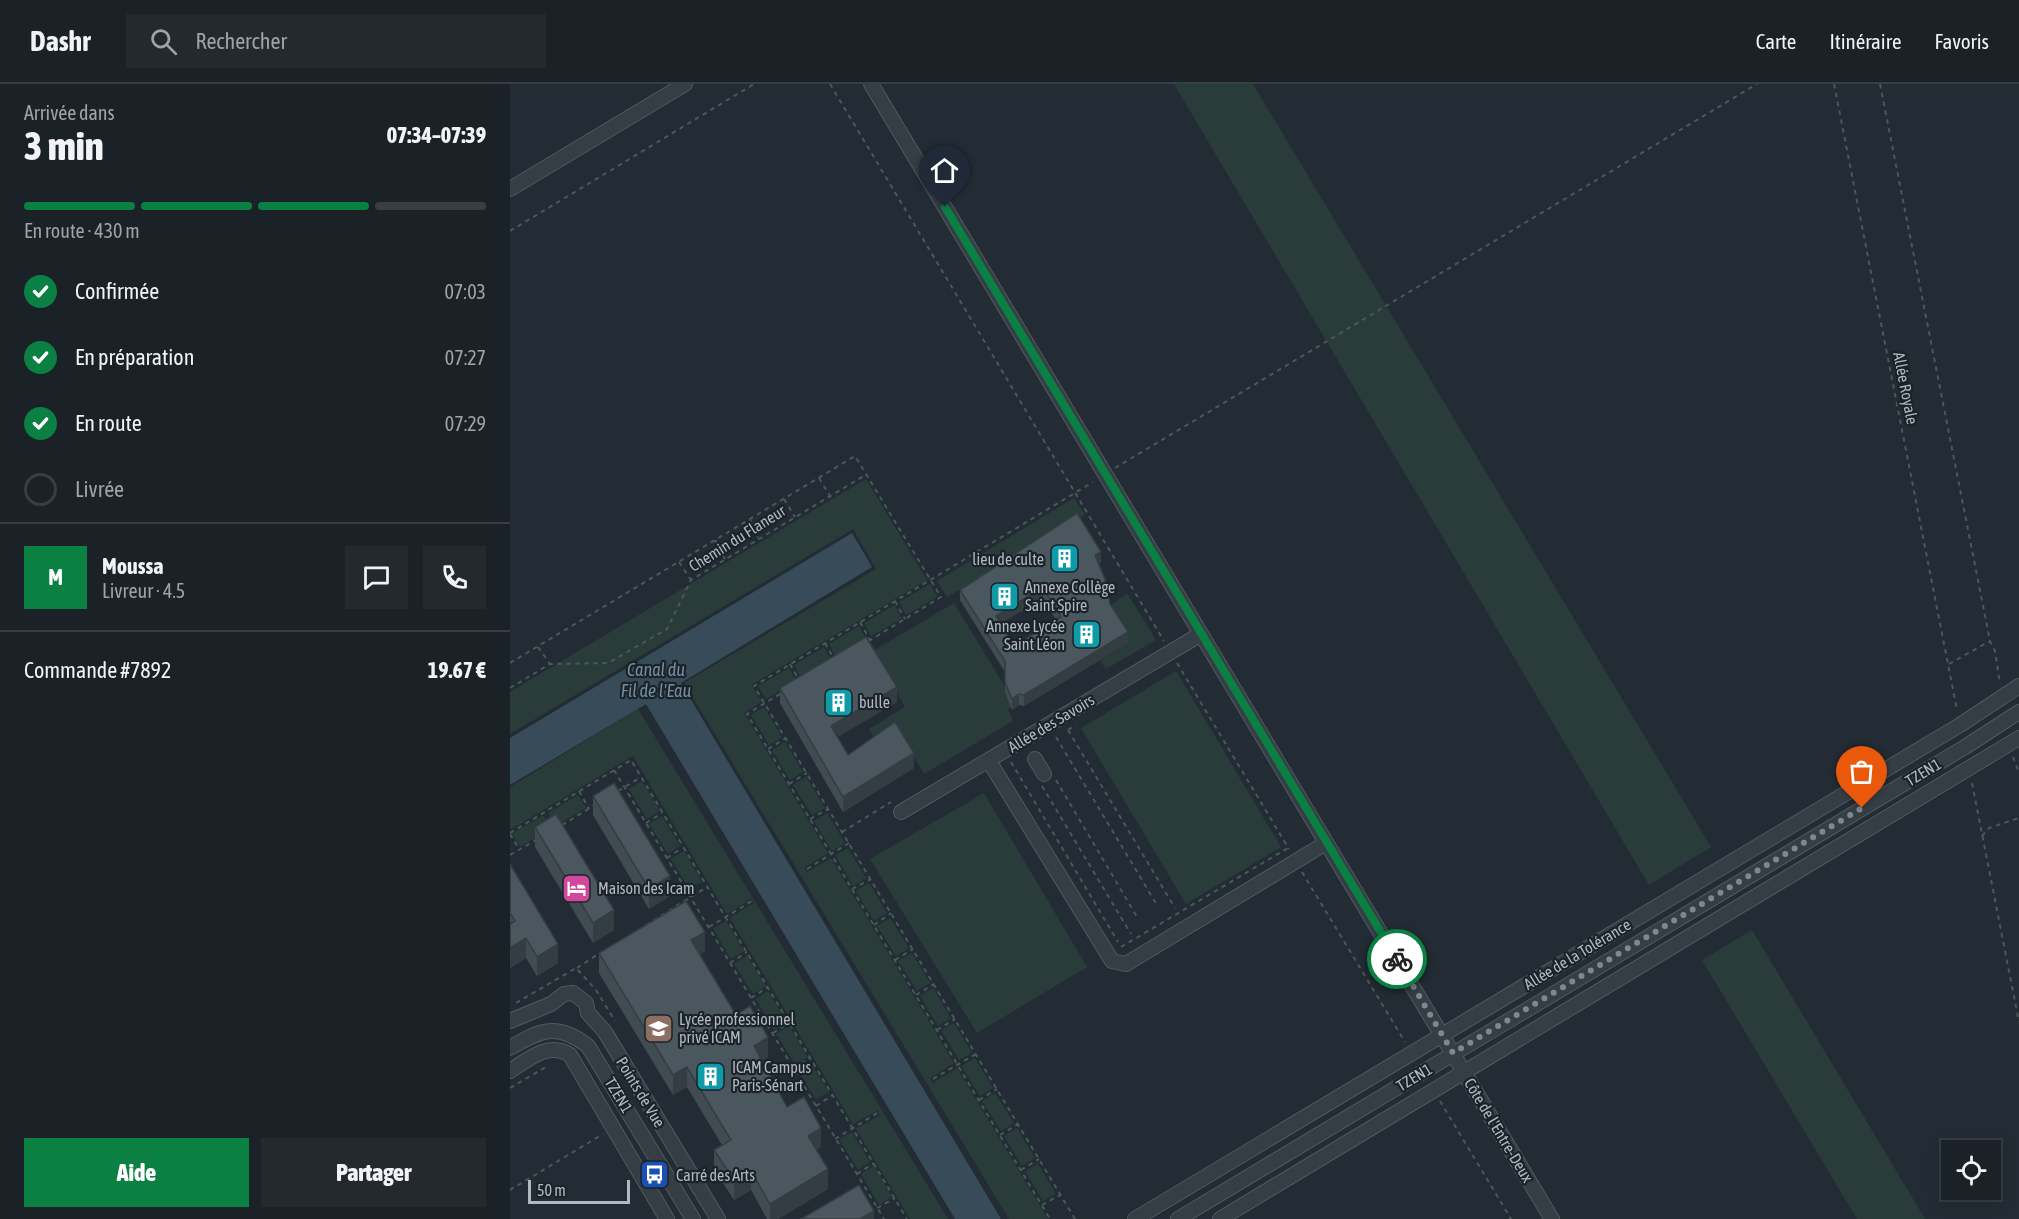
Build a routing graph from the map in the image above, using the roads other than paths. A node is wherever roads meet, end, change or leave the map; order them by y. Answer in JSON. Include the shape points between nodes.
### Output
{"nodes":[{"id":1,"x":685,"y":84,"type":"edge"},
{"id":2,"x":871,"y":84,"type":"edge"},
{"id":3,"x":510,"y":189,"type":"edge"},
{"id":4,"x":1201,"y":634,"type":"junction"},
{"id":5,"x":2019,"y":686,"type":"edge"},
{"id":6,"x":2019,"y":712,"type":"edge"},
{"id":7,"x":2019,"y":738,"type":"edge"},
{"id":8,"x":1035,"y":759,"type":"dead end"},
{"id":9,"x":989,"y":761,"type":"junction"},
{"id":10,"x":1044,"y":774,"type":"road end"},
{"id":11,"x":901,"y":812,"type":"dead end"},
{"id":12,"x":1326,"y":843,"type":"junction"},
{"id":13,"x":551,"y":1004,"type":"junction"},
{"id":14,"x":510,"y":1021,"type":"edge"},
{"id":15,"x":554,"y":1032,"type":"junction"},
{"id":16,"x":1442,"y":1035,"type":"junction"},
{"id":17,"x":510,"y":1048,"type":"edge"},
{"id":18,"x":560,"y":1049,"type":"junction"},
{"id":19,"x":1453,"y":1053,"type":"junction"},
{"id":20,"x":510,"y":1071,"type":"edge"},
{"id":21,"x":1464,"y":1072,"type":"junction"},
{"id":22,"x":667,"y":1219,"type":"edge"},
{"id":23,"x":693,"y":1219,"type":"edge"},
{"id":24,"x":718,"y":1219,"type":"edge"},
{"id":25,"x":1134,"y":1219,"type":"edge"},
{"id":26,"x":1178,"y":1219,"type":"edge"},
{"id":27,"x":1220,"y":1219,"type":"edge"},
{"id":28,"x":1552,"y":1219,"type":"edge"}],
"edges":[{"from":1,"to":3,"type":"street"},
{"from":2,"to":4,"type":"street","name":"Côte de l'Entre-Deux"},
{"from":4,"to":9,"type":"street","name":"Allée des Savoirs"},
{"from":4,"to":12,"type":"street","name":"Côte de l'Entre-Deux"},
{"from":5,"to":16,"type":"street","name":"Allée de la Tolérance"},
{"from":6,"to":19,"type":"street","name":"TZEN1"},
{"from":7,"to":21,"type":"street"},
{"from":8,"to":10,"type":"street"},
{"from":9,"to":11,"type":"street","name":"Allée des Savoirs"},
{"from":9,"to":12,"type":"street","via":[[1112,961],[1119,963],[1126,964]]},
{"from":12,"to":16,"type":"street","name":"Côte de l'Entre-Deux"},
{"from":13,"to":14,"type":"street","name":"Points de Vue"},
{"from":13,"to":15,"type":"street"},
{"from":13,"to":24,"type":"street","name":"Points de Vue","via":[[573,993],[586,1003],[588,1013],[605,1032]]},
{"from":15,"to":17,"type":"street","via":[[538,1031]]},
{"from":15,"to":18,"type":"street"},
{"from":15,"to":23,"type":"street","name":"TZEN1","via":[[576,1037],[588,1046]]},
{"from":16,"to":19,"type":"street","name":"Côte de l'Entre-Deux"},
{"from":16,"to":25,"type":"street","name":"Allée de la Tolérance"},
{"from":18,"to":20,"type":"street","via":[[547,1050]]},
{"from":18,"to":22,"type":"street","via":[[570,1055]]},
{"from":19,"to":21,"type":"street","name":"Côte de l'Entre-Deux"},
{"from":19,"to":26,"type":"street","name":"TZEN1"},
{"from":21,"to":27,"type":"street"},
{"from":21,"to":28,"type":"street","name":"Côte de l'Entre-Deux"}]}
